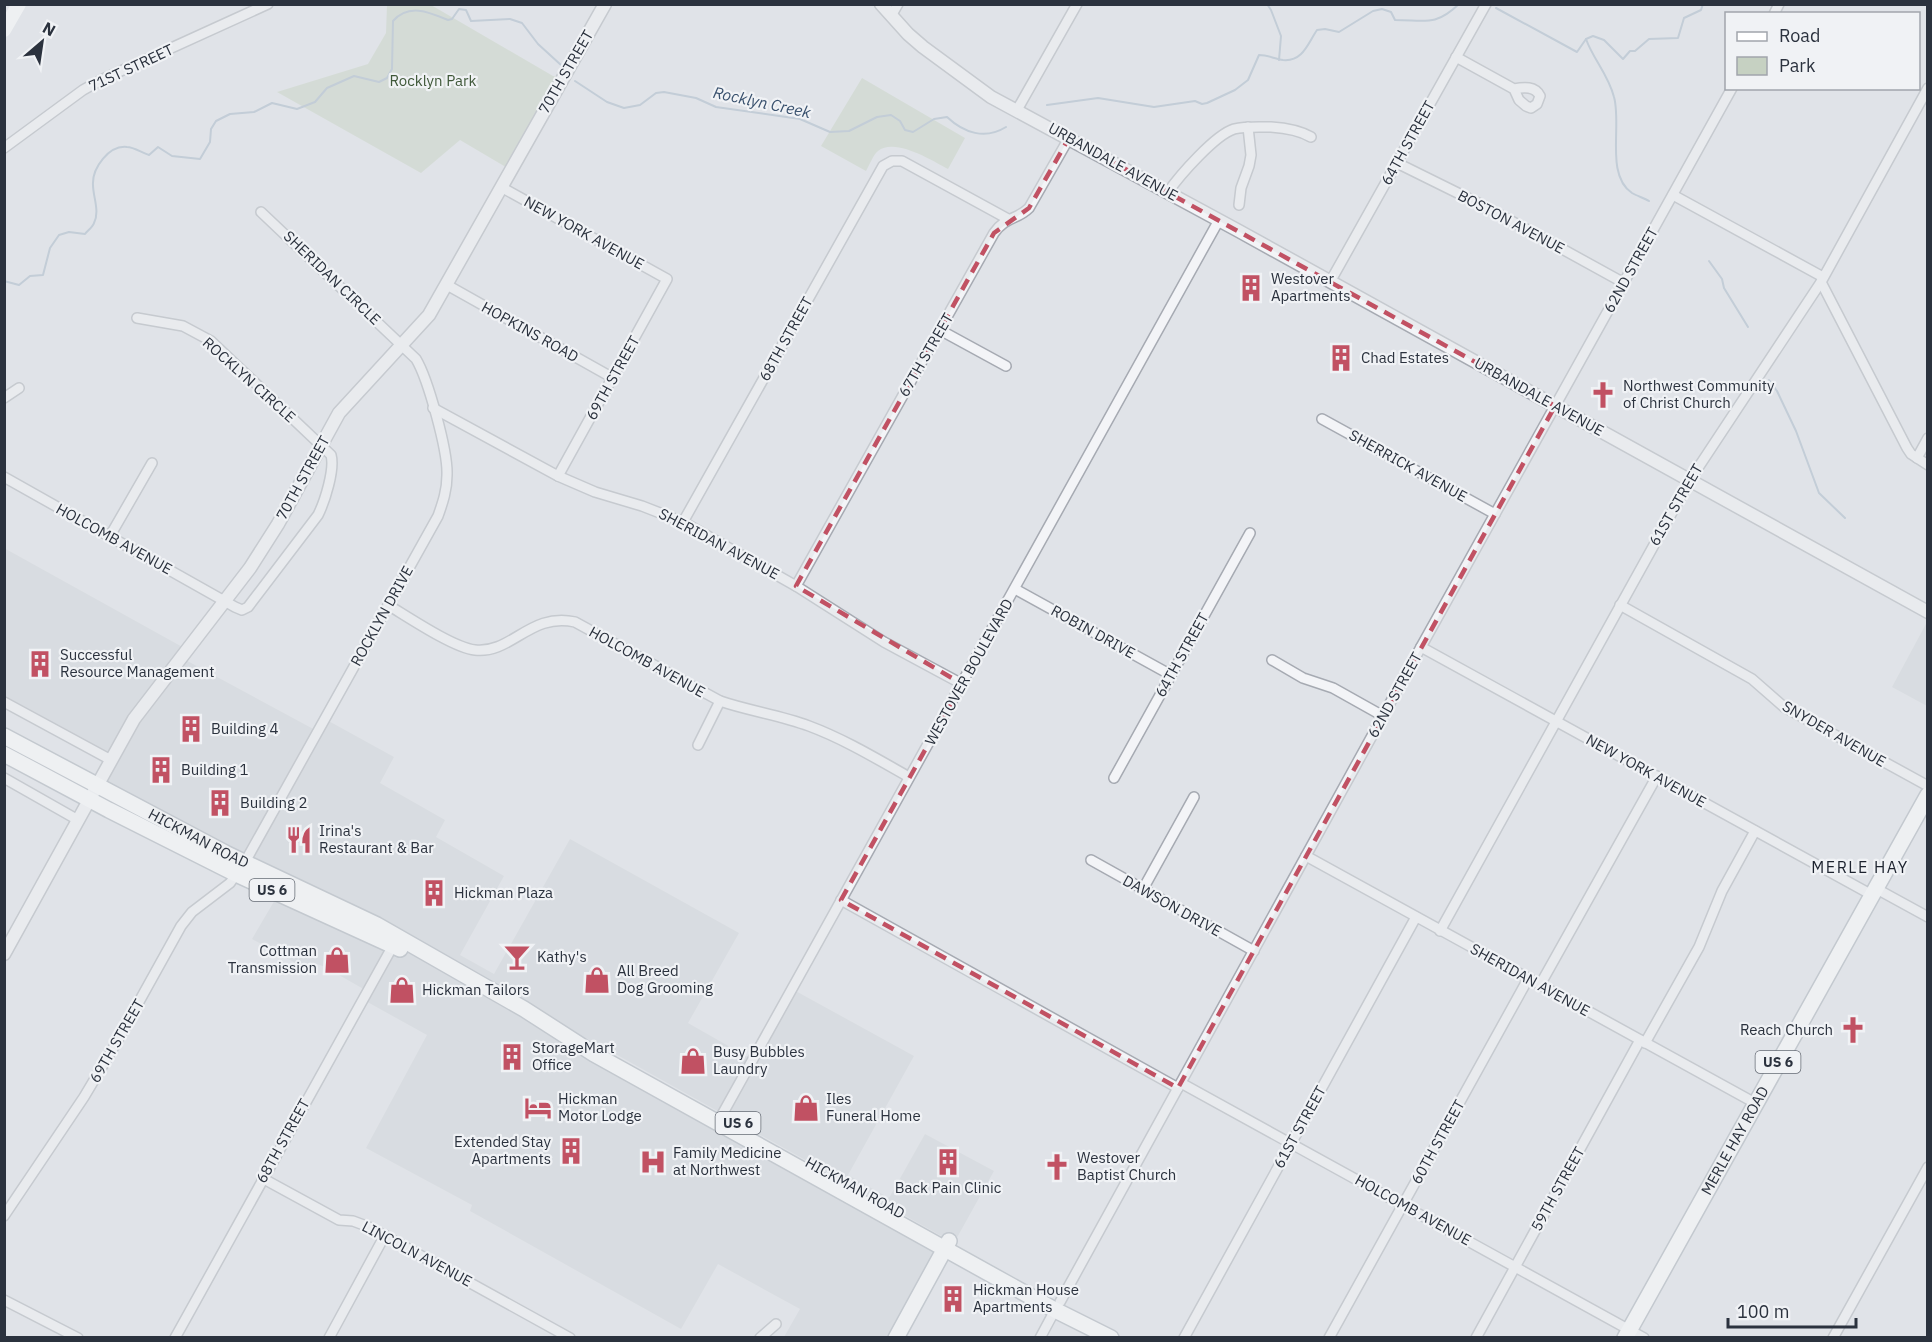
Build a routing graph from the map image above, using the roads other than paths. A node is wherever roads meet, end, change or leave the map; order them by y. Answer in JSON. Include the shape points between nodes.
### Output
{"nodes":[{"id":1,"x":19,"y":4,"type":"edge"},
{"id":2,"x":268,"y":4,"type":"edge"},
{"id":3,"x":605,"y":4,"type":"edge"},
{"id":4,"x":881,"y":4,"type":"edge"},
{"id":5,"x":898,"y":4,"type":"edge"},
{"id":6,"x":1077,"y":4,"type":"edge"},
{"id":7,"x":1486,"y":4,"type":"edge"},
{"id":8,"x":891,"y":16,"type":"junction"},
{"id":9,"x":4,"y":30,"type":"edge"},
{"id":10,"x":1456,"y":57,"type":"junction"},
{"id":11,"x":1928,"y":88,"type":"edge"},
{"id":12,"x":1514,"y":89,"type":"dead end"},
{"id":13,"x":1731,"y":90,"type":"edge"},
{"id":14,"x":1017,"y":110,"type":"junction"},
{"id":15,"x":1248,"y":127,"type":"junction"},
{"id":16,"x":1311,"y":137,"type":"dead end"},
{"id":17,"x":1069,"y":138,"type":"junction"},
{"id":18,"x":4,"y":148,"type":"edge"},
{"id":19,"x":1397,"y":163,"type":"junction"},
{"id":20,"x":501,"y":187,"type":"junction"},
{"id":21,"x":1168,"y":192,"type":"junction"},
{"id":22,"x":1673,"y":195,"type":"junction"},
{"id":23,"x":1239,"y":205,"type":"dead end"},
{"id":24,"x":261,"y":212,"type":"dead end"},
{"id":25,"x":1008,"y":219,"type":"junction"},
{"id":26,"x":1219,"y":220,"type":"junction"},
{"id":27,"x":668,"y":279,"type":"joint"},
{"id":28,"x":1822,"y":280,"type":"junction"},
{"id":29,"x":1330,"y":282,"type":"junction"},
{"id":30,"x":1624,"y":283,"type":"junction"},
{"id":31,"x":447,"y":285,"type":"junction"},
{"id":32,"x":137,"y":318,"type":"dead end"},
{"id":33,"x":940,"y":330,"type":"junction"},
{"id":34,"x":402,"y":345,"type":"junction"},
{"id":35,"x":1006,"y":366,"type":"dead end"},
{"id":36,"x":613,"y":378,"type":"junction"},
{"id":37,"x":19,"y":388,"type":"dead end"},
{"id":38,"x":4,"y":398,"type":"edge"},
{"id":39,"x":1555,"y":406,"type":"junction"},
{"id":40,"x":434,"y":408,"type":"junction"},
{"id":41,"x":1322,"y":418,"type":"dead end"},
{"id":42,"x":1928,"y":438,"type":"edge"},
{"id":43,"x":320,"y":445,"type":"junction"},
{"id":44,"x":1917,"y":458,"type":"junction"},
{"id":45,"x":152,"y":463,"type":"dead end"},
{"id":46,"x":1928,"y":465,"type":"edge"},
{"id":47,"x":558,"y":476,"type":"junction"},
{"id":48,"x":4,"y":477,"type":"edge"},
{"id":49,"x":1690,"y":480,"type":"junction"},
{"id":50,"x":1495,"y":514,"type":"junction"},
{"id":51,"x":683,"y":522,"type":"junction"},
{"id":52,"x":1250,"y":533,"type":"dead end"},
{"id":53,"x":110,"y":536,"type":"junction"},
{"id":54,"x":796,"y":586,"type":"junction"},
{"id":55,"x":1015,"y":589,"type":"junction"},
{"id":56,"x":224,"y":600,"type":"junction"},
{"id":57,"x":388,"y":605,"type":"junction"},
{"id":58,"x":1620,"y":605,"type":"junction"},
{"id":59,"x":1928,"y":612,"type":"edge"},
{"id":60,"x":1421,"y":647,"type":"junction"},
{"id":61,"x":1272,"y":660,"type":"dead end"},
{"id":62,"x":1171,"y":675,"type":"junction"},
{"id":63,"x":963,"y":684,"type":"junction"},
{"id":64,"x":720,"y":701,"type":"junction"},
{"id":65,"x":4,"y":702,"type":"edge"},
{"id":66,"x":1383,"y":716,"type":"junction"},
{"id":67,"x":1556,"y":721,"type":"junction"},
{"id":68,"x":4,"y":736,"type":"edge"},
{"id":69,"x":698,"y":745,"type":"dead end"},
{"id":70,"x":4,"y":754,"type":"edge"},
{"id":71,"x":111,"y":760,"type":"junction"},
{"id":72,"x":1656,"y":776,"type":"junction"},
{"id":73,"x":909,"y":777,"type":"junction"},
{"id":74,"x":4,"y":778,"type":"edge"},
{"id":75,"x":1114,"y":778,"type":"dead end"},
{"id":76,"x":1928,"y":786,"type":"edge"},
{"id":77,"x":93,"y":793,"type":"junction"},
{"id":78,"x":1928,"y":795,"type":"edge"},
{"id":79,"x":1194,"y":797,"type":"dead end"},
{"id":80,"x":78,"y":820,"type":"junction"},
{"id":81,"x":1755,"y":831,"type":"junction"},
{"id":82,"x":1306,"y":856,"type":"junction"},
{"id":83,"x":1091,"y":860,"type":"dead end"},
{"id":84,"x":241,"y":868,"type":"junction"},
{"id":85,"x":1143,"y":889,"type":"junction"},
{"id":86,"x":1874,"y":892,"type":"junction"},
{"id":87,"x":841,"y":900,"type":"junction"},
{"id":88,"x":1928,"y":916,"type":"edge"},
{"id":89,"x":1416,"y":917,"type":"junction"},
{"id":90,"x":1440,"y":931,"type":"junction"},
{"id":91,"x":395,"y":941,"type":"junction"},
{"id":92,"x":1254,"y":951,"type":"junction"},
{"id":93,"x":4,"y":954,"type":"edge"},
{"id":94,"x":1528,"y":979,"type":"junction"},
{"id":95,"x":1540,"y":985,"type":"junction"},
{"id":96,"x":1642,"y":1041,"type":"junction"},
{"id":97,"x":1179,"y":1085,"type":"junction"},
{"id":98,"x":1755,"y":1103,"type":"junction"},
{"id":99,"x":720,"y":1118,"type":"junction"},
{"id":100,"x":1291,"y":1143,"type":"junction"},
{"id":101,"x":1928,"y":1167,"type":"edge"},
{"id":102,"x":262,"y":1178,"type":"junction"},
{"id":103,"x":1403,"y":1204,"type":"junction"},
{"id":104,"x":4,"y":1216,"type":"edge"},
{"id":105,"x":385,"y":1235,"type":"junction"},
{"id":106,"x":947,"y":1245,"type":"junction"},
{"id":107,"x":1515,"y":1266,"type":"junction"},
{"id":108,"x":4,"y":1300,"type":"edge"},
{"id":109,"x":1058,"y":1306,"type":"junction"},
{"id":110,"x":776,"y":1324,"type":"dead end"},
{"id":111,"x":1626,"y":1335,"type":"edge"},
{"id":112,"x":78,"y":1338,"type":"edge"},
{"id":113,"x":175,"y":1338,"type":"edge"},
{"id":114,"x":329,"y":1338,"type":"edge"},
{"id":115,"x":570,"y":1338,"type":"edge"},
{"id":116,"x":760,"y":1338,"type":"edge"},
{"id":117,"x":896,"y":1338,"type":"edge"},
{"id":118,"x":1040,"y":1338,"type":"edge"},
{"id":119,"x":1111,"y":1338,"type":"edge"},
{"id":120,"x":1121,"y":1338,"type":"edge"},
{"id":121,"x":1184,"y":1338,"type":"edge"},
{"id":122,"x":1329,"y":1338,"type":"edge"},
{"id":123,"x":1476,"y":1338,"type":"edge"},
{"id":124,"x":1644,"y":1338,"type":"edge"},
{"id":125,"x":1833,"y":1338,"type":"edge"}],
"edges":[{"from":1,"to":9,"type":"main road"},
{"from":2,"to":18,"type":"street","name":"71ST STREET","via":[[101,80]]},
{"from":3,"to":20,"type":"street","name":"70TH STREET"},
{"from":4,"to":8,"type":"street","name":"URBANDALE AVENUE"},
{"from":5,"to":8,"type":"street"},
{"from":6,"to":14,"type":"street"},
{"from":7,"to":10,"type":"street","name":"64TH STREET"},
{"from":8,"to":14,"type":"street","name":"URBANDALE AVENUE","via":[[953,70]]},
{"from":10,"to":12,"type":"street"},
{"from":10,"to":19,"type":"street","name":"64TH STREET"},
{"from":11,"to":28,"type":"street","name":"61ST STREET"},
{"from":13,"to":22,"type":"street","name":"62ND STREET"},
{"from":14,"to":17,"type":"street","name":"URBANDALE AVENUE"},
{"from":15,"to":16,"type":"street","via":[[1296,130]]},
{"from":15,"to":21,"type":"street","via":[[1234,129],[1215,140]]},
{"from":15,"to":23,"type":"street","via":[[1250,166],[1240,188]]},
{"from":17,"to":21,"type":"street","name":"URBANDALE AVENUE"},
{"from":17,"to":25,"type":"street","name":"67TH STREET","via":[[1029,208]]},
{"from":19,"to":29,"type":"street","name":"64TH STREET"},
{"from":19,"to":30,"type":"street","name":"BOSTON AVENUE"},
{"from":20,"to":27,"type":"street","name":"NEW YORK AVENUE"},
{"from":20,"to":31,"type":"street","name":"70TH STREET"},
{"from":21,"to":26,"type":"street","name":"URBANDALE AVENUE"},
{"from":22,"to":28,"type":"street"},
{"from":22,"to":30,"type":"street","name":"62ND STREET"},
{"from":24,"to":34,"type":"street","name":"SHERIDAN CIRCLE"},
{"from":25,"to":33,"type":"street","name":"67TH STREET","via":[[994,233]]},
{"from":25,"to":51,"type":"street","name":"68TH STREET","via":[[902,161],[892,160],[883,166]]},
{"from":26,"to":29,"type":"street","name":"URBANDALE AVENUE"},
{"from":26,"to":55,"type":"street","name":"WESTOVER BOULEVARD"},
{"from":27,"to":36,"type":"street","name":"69TH STREET"},
{"from":28,"to":44,"type":"street","via":[[1907,448]]},
{"from":28,"to":49,"type":"street","name":"61ST STREET"},
{"from":29,"to":39,"type":"street","name":"URBANDALE AVENUE"},
{"from":30,"to":39,"type":"street","name":"62ND STREET"},
{"from":31,"to":34,"type":"street","name":"70TH STREET","via":[[429,315]]},
{"from":31,"to":36,"type":"street","name":"HOPKINS ROAD"},
{"from":32,"to":43,"type":"street","name":"ROCKLYN CIRCLE","via":[[183,326],[211,341]]},
{"from":33,"to":35,"type":"street"},
{"from":33,"to":54,"type":"street","name":"67TH STREET"},
{"from":34,"to":40,"type":"street","name":"ROCKLYN DRIVE","via":[[423,371]]},
{"from":34,"to":43,"type":"street","name":"70TH STREET","via":[[339,413]]},
{"from":36,"to":47,"type":"street","name":"69TH STREET"},
{"from":37,"to":38,"type":"street"},
{"from":39,"to":49,"type":"street","name":"URBANDALE AVENUE"},
{"from":39,"to":50,"type":"street","name":"62ND STREET"},
{"from":40,"to":47,"type":"street","name":"SHERIDAN AVENUE"},
{"from":40,"to":57,"type":"street","name":"ROCKLYN DRIVE","via":[[447,463],[446,493],[438,516]]},
{"from":41,"to":50,"type":"street","name":"SHERRICK AVENUE"},
{"from":42,"to":44,"type":"street"},
{"from":43,"to":56,"type":"street","name":"70TH STREET","via":[[268,540]]},
{"from":43,"to":56,"type":"street","name":"HOLCOMB AVENUE","via":[[331,455],[333,463],[318,515],[248,607],[242,610]]},
{"from":44,"to":46,"type":"street"},
{"from":45,"to":53,"type":"street"},
{"from":47,"to":51,"type":"street","name":"SHERIDAN AVENUE"},
{"from":48,"to":53,"type":"street","name":"HOLCOMB AVENUE"},
{"from":49,"to":58,"type":"street","name":"61ST STREET"},
{"from":49,"to":59,"type":"street","name":"URBANDALE AVENUE"},
{"from":50,"to":60,"type":"street","name":"62ND STREET"},
{"from":51,"to":54,"type":"street","name":"SHERIDAN AVENUE"},
{"from":52,"to":62,"type":"street","name":"64TH STREET"},
{"from":53,"to":56,"type":"street","name":"HOLCOMB AVENUE"},
{"from":54,"to":63,"type":"street","name":"SHERIDAN AVENUE","via":[[884,642]]},
{"from":55,"to":62,"type":"street","name":"ROBIN DRIVE"},
{"from":55,"to":63,"type":"street","name":"WESTOVER BOULEVARD"},
{"from":56,"to":71,"type":"street","name":"70TH STREET","via":[[148,697]]},
{"from":57,"to":64,"type":"street","name":"HOLCOMB AVENUE","via":[[454,643],[475,650],[499,646],[549,620],[575,622]]},
{"from":57,"to":84,"type":"street","name":"ROCKLYN DRIVE"},
{"from":58,"to":67,"type":"street","name":"61ST STREET"},
{"from":58,"to":76,"type":"street","name":"SNYDER AVENUE","via":[[1752,679],[1784,708]]},
{"from":60,"to":66,"type":"street","name":"62ND STREET"},
{"from":60,"to":67,"type":"street","name":"NEW YORK AVENUE"},
{"from":61,"to":66,"type":"street"},
{"from":62,"to":75,"type":"street","name":"64TH STREET"},
{"from":63,"to":73,"type":"street","name":"WESTOVER BOULEVARD"},
{"from":64,"to":69,"type":"street"},
{"from":64,"to":73,"type":"street","name":"HOLCOMB AVENUE","via":[[811,727]]},
{"from":65,"to":71,"type":"street"},
{"from":66,"to":82,"type":"street","name":"62ND STREET"},
{"from":67,"to":72,"type":"street","name":"NEW YORK AVENUE"},
{"from":67,"to":90,"type":"street","name":"61ST STREET"},
{"from":68,"to":77,"type":"main road","name":"HICKMAN ROAD","number":"US 6"},
{"from":70,"to":77,"type":"main road","name":"HICKMAN ROAD","number":"US 6"},
{"from":71,"to":77,"type":"street","name":"70TH STREET"},
{"from":72,"to":81,"type":"street","name":"NEW YORK AVENUE"},
{"from":72,"to":95,"type":"street"},
{"from":73,"to":87,"type":"street","name":"WESTOVER BOULEVARD"},
{"from":74,"to":80,"type":"street"},
{"from":77,"to":80,"type":"street","name":"70TH STREET"},
{"from":77,"to":84,"type":"main road","name":"HICKMAN ROAD","number":"US 6"},
{"from":78,"to":86,"type":"main road","name":"MERLE HAY ROAD","number":"US 6"},
{"from":79,"to":85,"type":"street"},
{"from":80,"to":93,"type":"street","name":"70TH STREET"},
{"from":81,"to":86,"type":"street","name":"NEW YORK AVENUE"},
{"from":81,"to":96,"type":"street","name":"59TH STREET","via":[[1722,891],[1699,946]]},
{"from":82,"to":89,"type":"street","name":"SHERIDAN AVENUE"},
{"from":82,"to":92,"type":"street","name":"62ND STREET"},
{"from":83,"to":85,"type":"street","name":"DAWSON DRIVE"},
{"from":84,"to":91,"type":"main road","name":"HICKMAN ROAD","number":"US 6","via":[[377,925]]},
{"from":84,"to":104,"type":"street","name":"69TH STREET","via":[[230,883],[192,912],[181,926],[94,1080]]},
{"from":85,"to":92,"type":"street","name":"DAWSON DRIVE"},
{"from":86,"to":88,"type":"street","name":"NEW YORK AVENUE"},
{"from":86,"to":98,"type":"main road","name":"MERLE HAY ROAD","number":"US 6"},
{"from":87,"to":97,"type":"street","name":"HOLCOMB AVENUE"},
{"from":87,"to":99,"type":"street","name":"WESTOVER BOULEVARD"},
{"from":89,"to":90,"type":"street","name":"SHERIDAN AVENUE"},
{"from":89,"to":100,"type":"street","name":"61ST STREET"},
{"from":90,"to":94,"type":"street","name":"SHERIDAN AVENUE"},
{"from":91,"to":99,"type":"main road","name":"HICKMAN ROAD","number":"US 6","via":[[524,1009],[594,1054]]},
{"from":91,"to":102,"type":"street","name":"68TH STREET"},
{"from":92,"to":97,"type":"street","name":"62ND STREET"},
{"from":94,"to":95,"type":"street","name":"SHERIDAN AVENUE"},
{"from":94,"to":103,"type":"street","name":"60TH STREET"},
{"from":95,"to":96,"type":"street","name":"SHERIDAN AVENUE"},
{"from":96,"to":98,"type":"street","name":"SHERIDAN AVENUE"},
{"from":96,"to":107,"type":"street","name":"59TH STREET"},
{"from":97,"to":100,"type":"street","name":"HOLCOMB AVENUE"},
{"from":97,"to":109,"type":"street","name":"62ND STREET"},
{"from":98,"to":111,"type":"main road","name":"MERLE HAY ROAD","number":"US 6"},
{"from":99,"to":106,"type":"main road","name":"HICKMAN ROAD","number":"US 6"},
{"from":100,"to":103,"type":"street","name":"HOLCOMB AVENUE"},
{"from":100,"to":121,"type":"street","name":"61ST STREET"},
{"from":101,"to":125,"type":"street"},
{"from":102,"to":105,"type":"street","name":"LINCOLN AVENUE","via":[[339,1220],[353,1221]]},
{"from":102,"to":113,"type":"street","name":"68TH STREET"},
{"from":103,"to":107,"type":"street","name":"HOLCOMB AVENUE"},
{"from":103,"to":122,"type":"street","name":"60TH STREET"},
{"from":105,"to":114,"type":"street"},
{"from":105,"to":115,"type":"street","name":"LINCOLN AVENUE"},
{"from":106,"to":109,"type":"main road","name":"HICKMAN ROAD","number":"US 6"},
{"from":106,"to":117,"type":"main road"},
{"from":107,"to":111,"type":"street","name":"HOLCOMB AVENUE"},
{"from":107,"to":123,"type":"street","name":"59TH STREET"},
{"from":108,"to":112,"type":"street"},
{"from":109,"to":118,"type":"street","name":"62ND STREET"},
{"from":109,"to":119,"type":"main road","name":"HICKMAN ROAD","number":"US 6"},
{"from":109,"to":120,"type":"main road","name":"HICKMAN ROAD","number":"US 6"},
{"from":110,"to":116,"type":"street"},
{"from":111,"to":124,"type":"street","name":"HOLCOMB AVENUE"}]}
